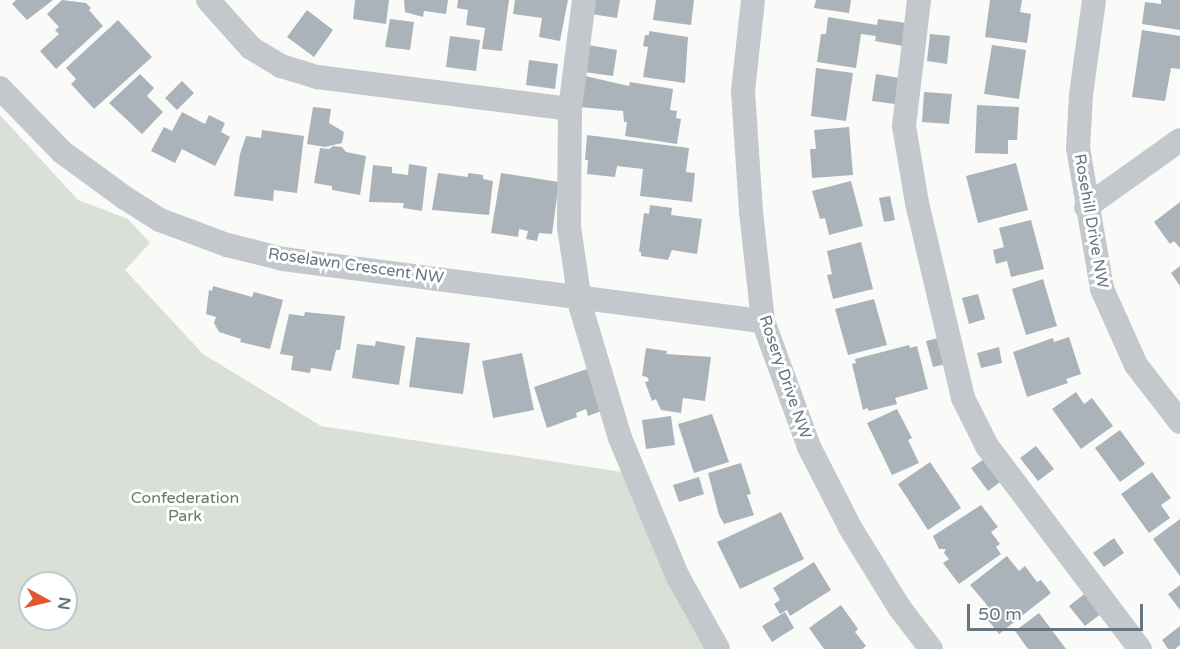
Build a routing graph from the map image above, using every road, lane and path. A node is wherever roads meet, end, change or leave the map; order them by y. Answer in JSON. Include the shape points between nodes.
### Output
{"nodes":[{"id":1,"x":208,"y":0,"type":"edge"},
{"id":2,"x":584,"y":0,"type":"edge"},
{"id":3,"x":753,"y":0,"type":"edge"},
{"id":4,"x":919,"y":0,"type":"edge"},
{"id":5,"x":1094,"y":0,"type":"edge"},
{"id":6,"x":0,"y":88,"type":"edge"},
{"id":7,"x":570,"y":109,"type":"junction"},
{"id":8,"x":1180,"y":140,"type":"edge"},
{"id":9,"x":1086,"y":207,"type":"junction"},
{"id":10,"x":579,"y":295,"type":"junction"},
{"id":11,"x":763,"y":321,"type":"junction"},
{"id":12,"x":1180,"y":422,"type":"edge"},
{"id":13,"x":718,"y":649,"type":"edge"},
{"id":14,"x":931,"y":649,"type":"edge"},
{"id":15,"x":1140,"y":649,"type":"edge"}],
"edges":[{"from":1,"to":7,"type":"street","via":[[251,48],[281,66],[317,77]]},
{"from":2,"to":7,"type":"street"},
{"from":3,"to":11,"type":"street","name":"Rosery Drive NW","via":[[743,91]]},
{"from":4,"to":15,"type":"street","via":[[904,126],[917,203],[963,398],[987,446]]},
{"from":5,"to":9,"type":"street","name":"Rosehill Drive NW","via":[[1078,148]]},
{"from":6,"to":10,"type":"street","name":"Roselawn Crescent NW","via":[[62,152],[125,198],[160,220],[227,245],[284,259]]},
{"from":7,"to":10,"type":"street","via":[[569,227]]},
{"from":8,"to":9,"type":"street"},
{"from":9,"to":12,"type":"street","name":"Rosehill Drive NW","via":[[1102,289],[1136,365]]},
{"from":10,"to":11,"type":"street","name":"Roselawn Crescent NW"},
{"from":10,"to":13,"type":"street","via":[[620,438],[678,577]]},
{"from":11,"to":14,"type":"street","name":"Rosery Drive NW","via":[[809,447],[851,529],[899,607]]}]}
